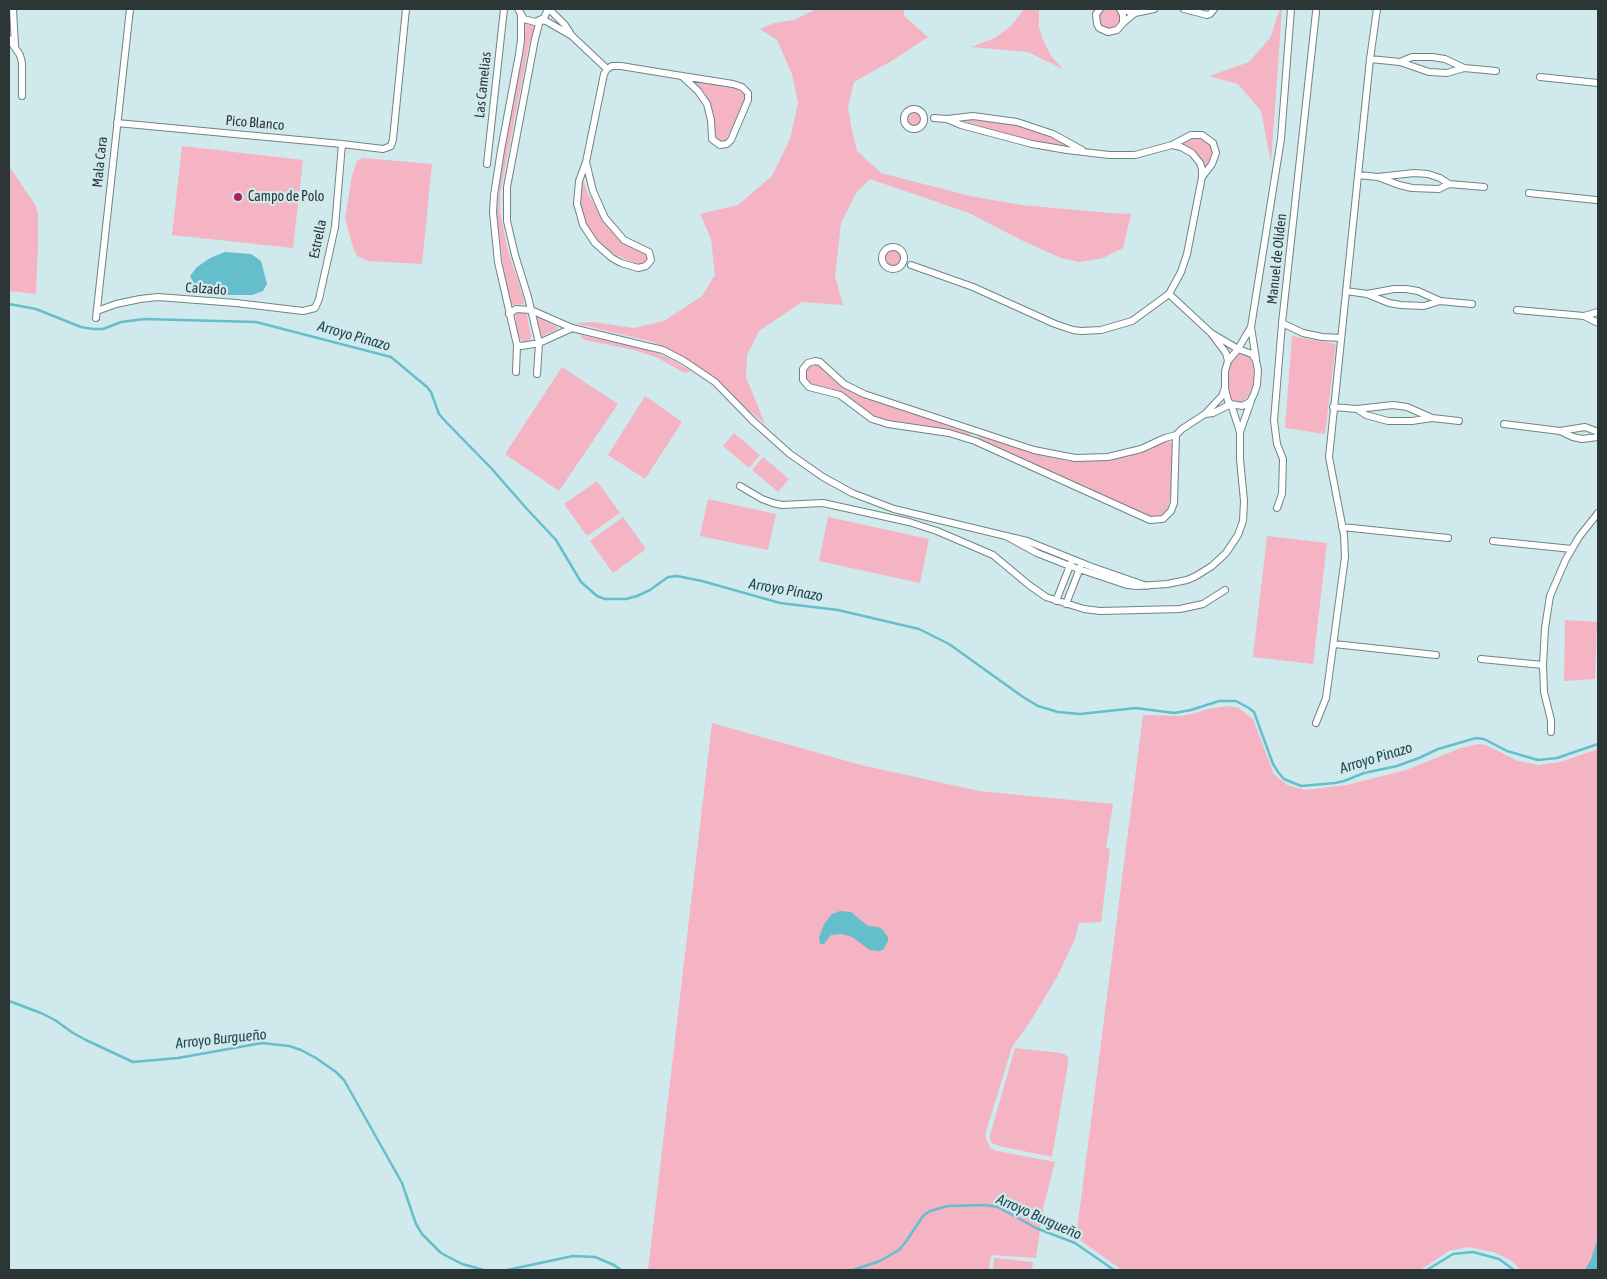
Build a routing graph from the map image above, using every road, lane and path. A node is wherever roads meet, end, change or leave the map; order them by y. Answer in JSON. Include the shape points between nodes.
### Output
{"nodes":[{"id":1,"x":13,"y":9,"type":"edge"},
{"id":2,"x":130,"y":9,"type":"edge"},
{"id":3,"x":406,"y":9,"type":"edge"},
{"id":4,"x":504,"y":9,"type":"edge"},
{"id":5,"x":518,"y":9,"type":"edge"},
{"id":6,"x":548,"y":9,"type":"edge"},
{"id":7,"x":1100,"y":9,"type":"edge"},
{"id":8,"x":1120,"y":9,"type":"edge"},
{"id":9,"x":1154,"y":9,"type":"edge"},
{"id":10,"x":1184,"y":9,"type":"edge"},
{"id":11,"x":1214,"y":9,"type":"edge"},
{"id":12,"x":1291,"y":9,"type":"edge"},
{"id":13,"x":1376,"y":9,"type":"edge"},
{"id":14,"x":1316,"y":10,"type":"edge"},
{"id":15,"x":1135,"y":12,"type":"junction"},
{"id":16,"x":521,"y":16,"type":"junction"},
{"id":17,"x":540,"y":20,"type":"junction"},
{"id":18,"x":1123,"y":23,"type":"junction"},
{"id":19,"x":572,"y":36,"type":"junction"},
{"id":20,"x":9,"y":39,"type":"edge"},
{"id":21,"x":15,"y":48,"type":"junction"},
{"id":22,"x":1370,"y":59,"type":"junction"},
{"id":23,"x":1400,"y":62,"type":"junction"},
{"id":24,"x":1464,"y":68,"type":"junction"},
{"id":25,"x":607,"y":69,"type":"junction"},
{"id":26,"x":1496,"y":71,"type":"dead end"},
{"id":27,"x":682,"y":76,"type":"junction"},
{"id":28,"x":1540,"y":76,"type":"dead end"},
{"id":29,"x":1598,"y":83,"type":"edge"},
{"id":30,"x":22,"y":96,"type":"dead end"},
{"id":31,"x":923,"y":113,"type":"junction"},
{"id":32,"x":934,"y":118,"type":"junction"},
{"id":33,"x":948,"y":119,"type":"junction"},
{"id":34,"x":117,"y":123,"type":"junction"},
{"id":35,"x":924,"y":124,"type":"junction"},
{"id":36,"x":342,"y":144,"type":"junction"},
{"id":37,"x":1172,"y":145,"type":"junction"},
{"id":38,"x":1085,"y":152,"type":"junction"},
{"id":39,"x":586,"y":162,"type":"junction"},
{"id":40,"x":487,"y":164,"type":"dead end"},
{"id":41,"x":1358,"y":175,"type":"junction"},
{"id":42,"x":1202,"y":177,"type":"junction"},
{"id":43,"x":1378,"y":177,"type":"junction"},
{"id":44,"x":1449,"y":184,"type":"junction"},
{"id":45,"x":1484,"y":187,"type":"dead end"},
{"id":46,"x":1529,"y":193,"type":"dead end"},
{"id":47,"x":1597,"y":200,"type":"edge"},
{"id":48,"x":903,"y":256,"type":"junction"},
{"id":49,"x":911,"y":265,"type":"junction"},
{"id":50,"x":899,"y":266,"type":"junction"},
{"id":51,"x":1346,"y":291,"type":"junction"},
{"id":52,"x":1169,"y":294,"type":"junction"},
{"id":53,"x":1367,"y":294,"type":"junction"},
{"id":54,"x":1440,"y":301,"type":"junction"},
{"id":55,"x":1472,"y":304,"type":"dead end"},
{"id":56,"x":314,"y":308,"type":"joint"},
{"id":57,"x":531,"y":310,"type":"junction"},
{"id":58,"x":1517,"y":310,"type":"dead end"},
{"id":59,"x":1598,"y":312,"type":"edge"},
{"id":60,"x":509,"y":314,"type":"junction"},
{"id":61,"x":96,"y":315,"type":"joint"},
{"id":62,"x":1584,"y":316,"type":"junction"},
{"id":63,"x":1282,"y":323,"type":"junction"},
{"id":64,"x":1598,"y":323,"type":"edge"},
{"id":65,"x":1251,"y":327,"type":"junction"},
{"id":66,"x":572,"y":328,"type":"junction"},
{"id":67,"x":1211,"y":333,"type":"junction"},
{"id":68,"x":1341,"y":338,"type":"junction"},
{"id":69,"x":539,"y":343,"type":"junction"},
{"id":70,"x":517,"y":345,"type":"junction"},
{"id":71,"x":1238,"y":349,"type":"junction"},
{"id":72,"x":1256,"y":360,"type":"junction"},
{"id":73,"x":1228,"y":361,"type":"junction"},
{"id":74,"x":516,"y":372,"type":"dead end"},
{"id":75,"x":536,"y":374,"type":"dead end"},
{"id":76,"x":1224,"y":389,"type":"junction"},
{"id":77,"x":1252,"y":399,"type":"junction"},
{"id":78,"x":1231,"y":404,"type":"junction"},
{"id":79,"x":1333,"y":407,"type":"junction"},
{"id":80,"x":1357,"y":409,"type":"junction"},
{"id":81,"x":1205,"y":414,"type":"junction"},
{"id":82,"x":1432,"y":418,"type":"junction"},
{"id":83,"x":1458,"y":420,"type":"dead end"},
{"id":84,"x":1504,"y":424,"type":"dead end"},
{"id":85,"x":978,"y":431,"type":"junction"},
{"id":86,"x":1560,"y":431,"type":"junction"},
{"id":87,"x":1240,"y":432,"type":"junction"},
{"id":88,"x":1598,"y":432,"type":"edge"},
{"id":89,"x":1176,"y":435,"type":"junction"},
{"id":90,"x":1598,"y":437,"type":"edge"},
{"id":91,"x":975,"y":441,"type":"junction"},
{"id":92,"x":740,"y":486,"type":"dead end"},
{"id":93,"x":1277,"y":508,"type":"dead end"},
{"id":94,"x":1598,"y":513,"type":"edge"},
{"id":95,"x":1342,"y":527,"type":"junction"},
{"id":96,"x":1006,"y":536,"type":"junction"},
{"id":97,"x":1448,"y":538,"type":"dead end"},
{"id":98,"x":1493,"y":541,"type":"dead end"},
{"id":99,"x":1572,"y":549,"type":"junction"},
{"id":100,"x":1072,"y":559,"type":"junction"},
{"id":101,"x":1082,"y":563,"type":"junction"},
{"id":102,"x":1070,"y":566,"type":"junction"},
{"id":103,"x":1079,"y":570,"type":"junction"},
{"id":104,"x":1146,"y":586,"type":"junction"},
{"id":105,"x":1225,"y":590,"type":"dead end"},
{"id":106,"x":1056,"y":601,"type":"junction"},
{"id":107,"x":1066,"y":604,"type":"junction"},
{"id":108,"x":1334,"y":644,"type":"junction"},
{"id":109,"x":1436,"y":654,"type":"dead end"},
{"id":110,"x":1481,"y":659,"type":"dead end"},
{"id":111,"x":1543,"y":665,"type":"junction"},
{"id":112,"x":1316,"y":724,"type":"dead end"},
{"id":113,"x":1551,"y":732,"type":"dead end"}],
"edges":[{"from":1,"to":21,"type":"street"},
{"from":2,"to":34,"type":"street","name":"Mala Cara"},
{"from":3,"to":36,"type":"street","name":"Pico Blanco","via":[[391,146],[383,149]]},
{"from":4,"to":40,"type":"street","name":"Las Camelias"},
{"from":5,"to":16,"type":"street"},
{"from":6,"to":17,"type":"street"},
{"from":6,"to":19,"type":"street","via":[[566,25]]},
{"from":7,"to":18,"type":"street","via":[[1096,19],[1103,31],[1112,32]]},
{"from":8,"to":15,"type":"street"},
{"from":8,"to":18,"type":"street"},
{"from":9,"to":15,"type":"street"},
{"from":10,"to":11,"type":"street","via":[[1207,14]]},
{"from":12,"to":65,"type":"street","via":[[1281,138]]},
{"from":13,"to":22,"type":"street"},
{"from":14,"to":63,"type":"street","name":"Manuel de Oliden"},
{"from":15,"to":18,"type":"street"},
{"from":16,"to":17,"type":"street","via":[[529,22]]},
{"from":16,"to":60,"type":"street","via":[[521,40],[493,212],[498,262]]},
{"from":17,"to":19,"type":"street"},
{"from":17,"to":57,"type":"street","via":[[510,167],[506,203],[510,233]]},
{"from":19,"to":25,"type":"street"},
{"from":20,"to":21,"type":"street"},
{"from":21,"to":30,"type":"street","via":[[22,63]]},
{"from":22,"to":23,"type":"street"},
{"from":22,"to":41,"type":"street"},
{"from":23,"to":24,"type":"street","via":[[1428,72],[1446,73]]},
{"from":23,"to":24,"type":"street","via":[[1432,57]]},
{"from":24,"to":26,"type":"street"},
{"from":25,"to":27,"type":"street","via":[[621,66]]},
{"from":25,"to":39,"type":"street"},
{"from":27,"to":27,"type":"street","via":[[706,104],[712,139],[720,145],[728,144],[747,105],[748,93],[733,84]]},
{"from":28,"to":29,"type":"street"},
{"from":31,"to":32,"type":"street"},
{"from":31,"to":35,"type":"street"},
{"from":31,"to":35,"type":"street","via":[[910,109],[904,121],[911,129],[918,129]]},
{"from":32,"to":33,"type":"street"},
{"from":32,"to":35,"type":"street"},
{"from":33,"to":38,"type":"street","via":[[1032,144]]},
{"from":33,"to":38,"type":"street","via":[[973,116],[1017,122],[1053,134]]},
{"from":34,"to":36,"type":"street","name":"Pico Blanco"},
{"from":34,"to":61,"type":"street","name":"Mala Cara"},
{"from":36,"to":56,"type":"street","name":"Estrella","via":[[335,227]]},
{"from":37,"to":38,"type":"street","via":[[1135,155]]},
{"from":37,"to":42,"type":"street","via":[[1192,153],[1200,163]]},
{"from":37,"to":42,"type":"street","via":[[1197,134],[1213,143],[1215,158]]},
{"from":39,"to":39,"type":"street","via":[[577,193],[583,225],[595,243],[612,258],[629,266],[646,266],[650,260],[649,252],[624,240],[605,218]]},
{"from":41,"to":43,"type":"street"},
{"from":41,"to":51,"type":"street"},
{"from":42,"to":52,"type":"street","via":[[1184,263]]},
{"from":43,"to":44,"type":"street","via":[[1414,172],[1434,176]]},
{"from":43,"to":44,"type":"street","via":[[1426,190]]},
{"from":44,"to":45,"type":"street"},
{"from":46,"to":47,"type":"street"},
{"from":48,"to":49,"type":"street"},
{"from":48,"to":50,"type":"street"},
{"from":48,"to":50,"type":"street","via":[[893,247],[882,255],[888,268]]},
{"from":49,"to":50,"type":"street"},
{"from":49,"to":52,"type":"street","via":[[973,287],[1055,324],[1081,331],[1112,328],[1132,321]]},
{"from":51,"to":53,"type":"street"},
{"from":51,"to":68,"type":"street"},
{"from":52,"to":67,"type":"street"},
{"from":53,"to":54,"type":"street","via":[[1400,305],[1424,306]]},
{"from":53,"to":54,"type":"street","via":[[1406,289]]},
{"from":54,"to":55,"type":"street"},
{"from":56,"to":61,"type":"street","name":"Calzado","via":[[303,311],[158,297],[116,304]]},
{"from":57,"to":60,"type":"street","via":[[516,309]]},
{"from":57,"to":66,"type":"street"},
{"from":57,"to":69,"type":"street"},
{"from":58,"to":62,"type":"street"},
{"from":59,"to":62,"type":"street"},
{"from":60,"to":70,"type":"street"},
{"from":62,"to":64,"type":"street"},
{"from":63,"to":68,"type":"street","via":[[1303,333]]},
{"from":63,"to":93,"type":"street","name":"Manuel de Oliden","via":[[1274,421],[1283,459],[1282,494]]},
{"from":65,"to":71,"type":"street"},
{"from":65,"to":72,"type":"street"},
{"from":66,"to":69,"type":"street"},
{"from":66,"to":96,"type":"street","via":[[663,350],[684,361],[715,382],[790,454],[852,493],[894,508]]},
{"from":67,"to":71,"type":"street"},
{"from":67,"to":73,"type":"street"},
{"from":68,"to":79,"type":"street"},
{"from":69,"to":70,"type":"street"},
{"from":69,"to":75,"type":"street"},
{"from":70,"to":74,"type":"street"},
{"from":71,"to":72,"type":"street","via":[[1249,352]]},
{"from":71,"to":73,"type":"street"},
{"from":72,"to":77,"type":"street","via":[[1258,376]]},
{"from":73,"to":76,"type":"street"},
{"from":76,"to":78,"type":"street"},
{"from":76,"to":81,"type":"street","via":[[1222,396]]},
{"from":77,"to":78,"type":"street","via":[[1242,406]]},
{"from":77,"to":87,"type":"street"},
{"from":78,"to":81,"type":"street"},
{"from":78,"to":87,"type":"street"},
{"from":79,"to":80,"type":"street"},
{"from":79,"to":95,"type":"street","via":[[1329,457]]},
{"from":80,"to":82,"type":"street","via":[[1393,405],[1407,407]]},
{"from":80,"to":82,"type":"street","via":[[1388,421],[1412,422]]},
{"from":81,"to":89,"type":"street"},
{"from":82,"to":83,"type":"street"},
{"from":84,"to":86,"type":"street"},
{"from":85,"to":89,"type":"street","via":[[1034,450],[1075,458],[1125,454]]},
{"from":85,"to":91,"type":"street"},
{"from":85,"to":91,"type":"street","via":[[858,391],[844,384],[820,362],[808,363],[803,369],[803,380],[810,387],[840,395],[872,419]]},
{"from":86,"to":88,"type":"street","via":[[1585,427]]},
{"from":86,"to":90,"type":"street","via":[[1582,439]]},
{"from":87,"to":104,"type":"street","via":[[1244,512],[1241,528],[1232,544],[1220,560],[1196,576]]},
{"from":89,"to":91,"type":"street","via":[[1174,502],[1167,516],[1157,520],[1142,518]]},
{"from":92,"to":106,"type":"street","via":[[773,503],[823,503],[943,533],[993,555],[1038,592]]},
{"from":94,"to":99,"type":"street"},
{"from":95,"to":97,"type":"street"},
{"from":95,"to":108,"type":"street","via":[[1345,557]]},
{"from":96,"to":100,"type":"street"},
{"from":96,"to":102,"type":"street"},
{"from":98,"to":99,"type":"street"},
{"from":99,"to":111,"type":"street","via":[[1550,596]]},
{"from":100,"to":101,"type":"street"},
{"from":100,"to":102,"type":"street"},
{"from":101,"to":103,"type":"street"},
{"from":101,"to":104,"type":"street"},
{"from":102,"to":103,"type":"street"},
{"from":102,"to":106,"type":"street"},
{"from":103,"to":104,"type":"street","via":[[1127,585]]},
{"from":103,"to":107,"type":"street"},
{"from":105,"to":107,"type":"street","via":[[1196,607],[1180,609],[1100,611]]},
{"from":106,"to":107,"type":"street"},
{"from":108,"to":109,"type":"street"},
{"from":108,"to":112,"type":"street","via":[[1326,698]]},
{"from":110,"to":111,"type":"street"},
{"from":111,"to":113,"type":"street"}]}
